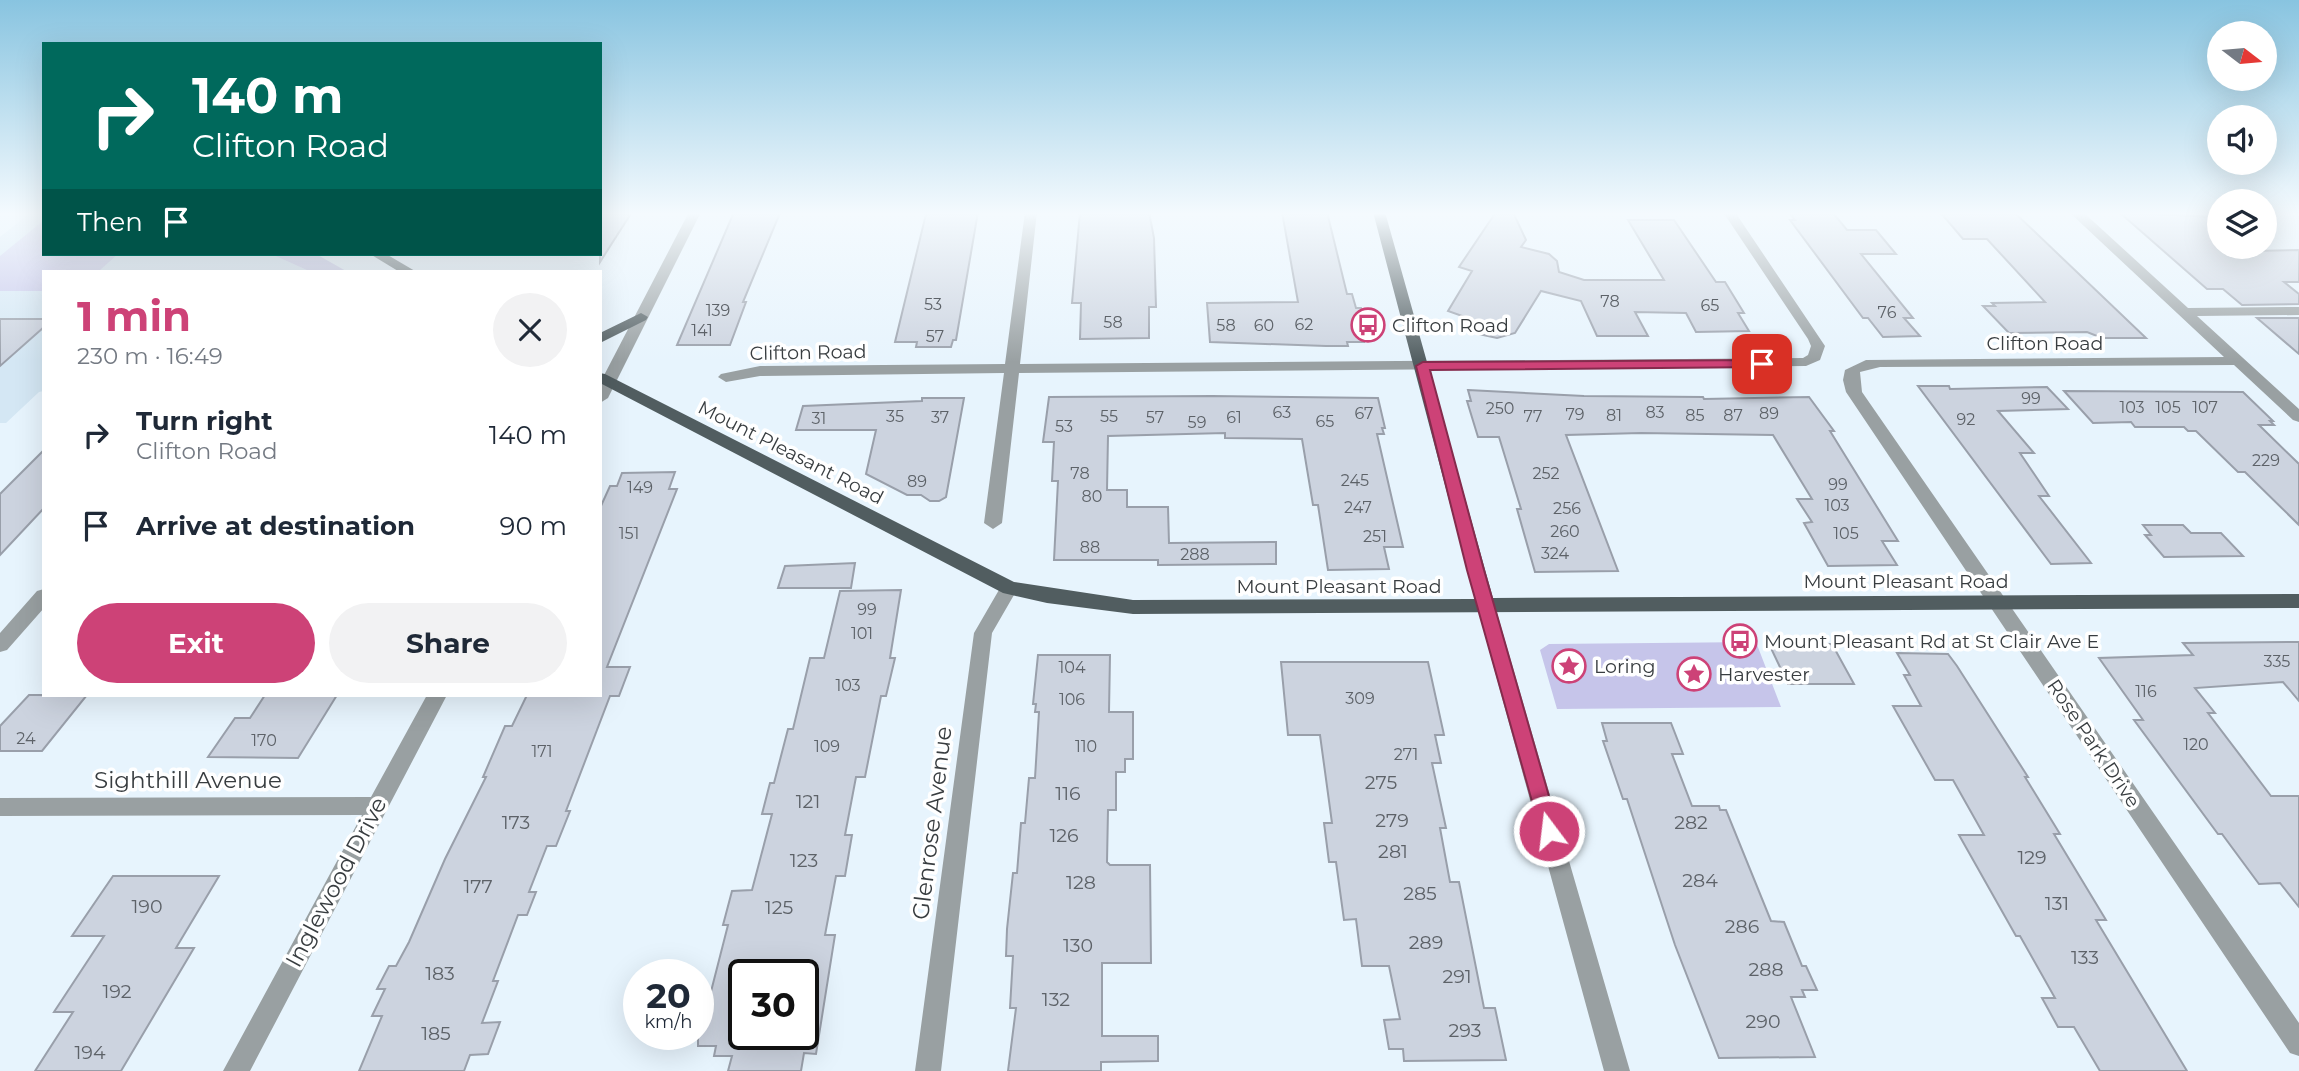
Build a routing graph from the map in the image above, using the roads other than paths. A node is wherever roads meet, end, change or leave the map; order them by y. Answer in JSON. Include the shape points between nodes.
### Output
{"nodes":[{"id":1,"x":669,"y":262,"type":"edge"},
{"id":2,"x":1025,"y":262,"type":"edge"},
{"id":3,"x":1393,"y":262,"type":"edge"},
{"id":4,"x":1763,"y":262,"type":"edge"},
{"id":5,"x":2129,"y":262,"type":"edge"},
{"id":6,"x":2299,"y":311,"type":"edge"},
{"id":7,"x":2184,"y":312,"type":"junction"},
{"id":8,"x":641,"y":317,"type":"junction"},
{"id":9,"x":602,"y":338,"type":"edge"},
{"id":10,"x":2238,"y":361,"type":"junction"},
{"id":11,"x":1423,"y":366,"type":"junction"},
{"id":12,"x":1012,"y":368,"type":"junction"},
{"id":13,"x":1853,"y":370,"type":"joint"},
{"id":14,"x":726,"y":377,"type":"dead end"},
{"id":15,"x":603,"y":385,"type":"edge"},
{"id":16,"x":2299,"y":417,"type":"edge"},
{"id":17,"x":993,"y":523,"type":"dead end"},
{"id":18,"x":1009,"y":588,"type":"junction"},
{"id":19,"x":42,"y":598,"type":"edge"},
{"id":20,"x":1994,"y":601,"type":"junction"},
{"id":21,"x":2299,"y":601,"type":"edge"},
{"id":22,"x":1486,"y":606,"type":"junction"},
{"id":23,"x":0,"y":645,"type":"edge"},
{"id":24,"x":436,"y":697,"type":"edge"},
{"id":25,"x":376,"y":806,"type":"junction"},
{"id":26,"x":0,"y":807,"type":"edge"},
{"id":27,"x":2299,"y":1044,"type":"edge"},
{"id":28,"x":236,"y":1071,"type":"edge"},
{"id":29,"x":928,"y":1071,"type":"edge"},
{"id":30,"x":1616,"y":1071,"type":"edge"}],
"edges":[{"from":1,"to":8,"type":"street"},
{"from":2,"to":12,"type":"street"},
{"from":3,"to":11,"type":"main road"},
{"from":4,"to":11,"type":"street","name":"Clifton Road","via":[[1815,339],[1815,357],[1806,362]]},
{"from":5,"to":7,"type":"street"},
{"from":6,"to":7,"type":"street"},
{"from":7,"to":10,"type":"street"},
{"from":8,"to":9,"type":"main road"},
{"from":8,"to":15,"type":"street"},
{"from":10,"to":13,"type":"street","name":"Clifton Road","via":[[1880,363]]},
{"from":10,"to":16,"type":"street"},
{"from":11,"to":12,"type":"street","name":"Clifton Road"},
{"from":11,"to":22,"type":"main road"},
{"from":12,"to":14,"type":"street","name":"Clifton Road","via":[[760,370]]},
{"from":12,"to":17,"type":"street"},
{"from":13,"to":20,"type":"street","name":"Rose Park Drive","via":[[1854,392]]},
{"from":15,"to":18,"type":"main road","name":"Mount Pleasant Road"},
{"from":18,"to":22,"type":"main road","name":"Mount Pleasant Road","via":[[1133,607]]},
{"from":18,"to":29,"type":"street","name":"Glenrose Avenue","via":[[983,632]]},
{"from":19,"to":23,"type":"street"},
{"from":20,"to":21,"type":"main road","name":"Mount Pleasant Road"},
{"from":20,"to":22,"type":"main road","name":"Mount Pleasant Road"},
{"from":20,"to":27,"type":"street","name":"Rose Park Drive"},
{"from":22,"to":30,"type":"street"},
{"from":24,"to":25,"type":"street","name":"Inglewood Drive"},
{"from":25,"to":26,"type":"street","name":"Sighthill Avenue"},
{"from":25,"to":28,"type":"street","name":"Inglewood Drive"}]}
